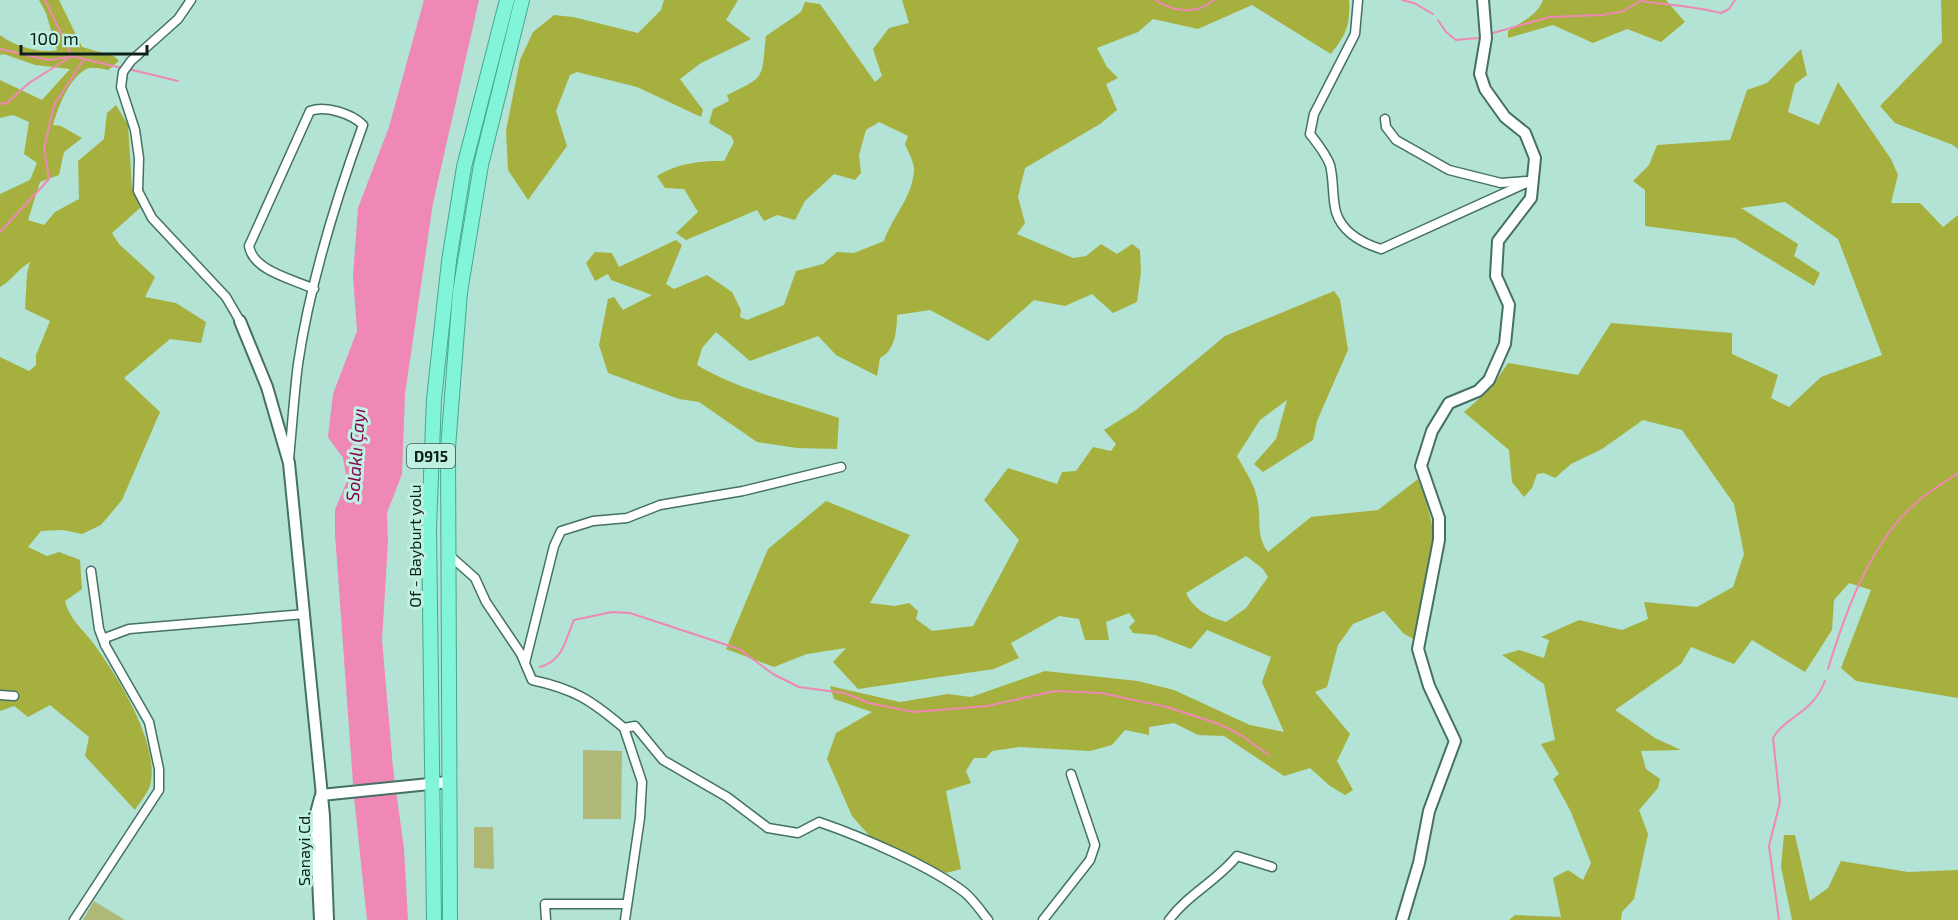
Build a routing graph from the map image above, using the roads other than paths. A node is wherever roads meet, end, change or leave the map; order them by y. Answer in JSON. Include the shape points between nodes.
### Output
{"nodes":[{"id":1,"x":191,"y":0,"type":"edge"},
{"id":2,"x":507,"y":0,"type":"edge"},
{"id":3,"x":522,"y":0,"type":"edge"},
{"id":4,"x":1358,"y":0,"type":"edge"},
{"id":5,"x":1483,"y":0,"type":"edge"},
{"id":6,"x":1385,"y":119,"type":"dead end"},
{"id":7,"x":1533,"y":180,"type":"junction"},
{"id":8,"x":314,"y":289,"type":"junction"},
{"id":9,"x":240,"y":321,"type":"joint"},
{"id":10,"x":289,"y":463,"type":"junction"},
{"id":11,"x":841,"y":467,"type":"dead end"},
{"id":12,"x":448,"y":554,"type":"junction"},
{"id":13,"x":91,"y":571,"type":"dead end"},
{"id":14,"x":305,"y":614,"type":"junction"},
{"id":15,"x":105,"y":645,"type":"junction"},
{"id":16,"x":525,"y":663,"type":"junction"},
{"id":17,"x":0,"y":695,"type":"edge"},
{"id":18,"x":14,"y":696,"type":"dead end"},
{"id":19,"x":624,"y":728,"type":"junction"},
{"id":20,"x":1071,"y":774,"type":"dead end"},
{"id":21,"x":448,"y":782,"type":"junction"},
{"id":22,"x":428,"y":784,"type":"junction"},
{"id":23,"x":321,"y":795,"type":"junction"},
{"id":24,"x":1272,"y":867,"type":"dead end"},
{"id":25,"x":627,"y":904,"type":"junction"},
{"id":26,"x":74,"y":920,"type":"edge"},
{"id":27,"x":320,"y":920,"type":"edge"},
{"id":28,"x":328,"y":920,"type":"edge"},
{"id":29,"x":434,"y":920,"type":"edge"},
{"id":30,"x":450,"y":920,"type":"edge"},
{"id":31,"x":546,"y":920,"type":"edge"},
{"id":32,"x":625,"y":920,"type":"edge"},
{"id":33,"x":988,"y":920,"type":"edge"},
{"id":34,"x":1043,"y":920,"type":"edge"},
{"id":35,"x":1169,"y":920,"type":"edge"},
{"id":36,"x":1402,"y":920,"type":"edge"}],
"edges":[{"from":1,"to":9,"type":"street","via":[[178,19],[131,61],[123,72],[121,87],[135,130],[138,190],[152,218],[226,297]]},
{"from":2,"to":22,"type":"highway","name":"Of - Bayburt yolu","number":"D915","via":[[464,167],[434,399],[429,527]]},
{"from":3,"to":12,"type":"highway","number":"D915","via":[[481,165],[460,292],[448,448]]},
{"from":4,"to":7,"type":"street","via":[[1355,34],[1314,114],[1310,134],[1330,164],[1336,211],[1346,229],[1364,244],[1381,249]]},
{"from":5,"to":7,"type":"street","via":[[1486,38],[1480,74],[1485,89],[1505,117],[1525,133],[1535,158]]},
{"from":6,"to":7,"type":"street","via":[[1396,140],[1449,170],[1502,183]]},
{"from":7,"to":36,"type":"street","via":[[1531,198],[1498,241],[1496,276],[1509,305],[1505,344],[1489,380],[1478,391],[1449,403],[1432,431],[1421,466],[1439,518],[1439,540],[1418,649],[1429,686],[1455,741],[1429,811]]},
{"from":8,"to":8,"type":"street","via":[[336,200],[363,125],[355,117],[318,108],[310,111],[249,246],[250,255],[261,266]]},
{"from":8,"to":10,"type":"street","via":[[299,362]]},
{"from":9,"to":10,"type":"street","via":[[267,387]]},
{"from":10,"to":14,"type":"street"},
{"from":11,"to":16,"type":"street","via":[[734,493],[660,505],[627,518],[593,521],[561,531]]},
{"from":12,"to":16,"type":"street","via":[[475,578]]},
{"from":12,"to":21,"type":"highway","number":"D915"},
{"from":13,"to":15,"type":"street"},
{"from":14,"to":15,"type":"street","via":[[129,629],[105,638]]},
{"from":14,"to":23,"type":"street"},
{"from":15,"to":26,"type":"street","via":[[149,722],[159,769],[159,790]]},
{"from":16,"to":19,"type":"street","via":[[532,680],[582,695]]},
{"from":17,"to":18,"type":"street"},
{"from":19,"to":25,"type":"street","via":[[642,782]]},
{"from":19,"to":33,"type":"street","via":[[635,726],[663,760],[727,797],[768,828],[798,833],[819,822],[845,831],[966,892]]},
{"from":20,"to":34,"type":"street","via":[[1095,845],[1090,860]]},
{"from":21,"to":22,"type":"street"},
{"from":21,"to":30,"type":"highway","number":"D915"},
{"from":22,"to":23,"type":"street"},
{"from":22,"to":29,"type":"highway","name":"Of - Bayburt yolu","number":"D915"},
{"from":23,"to":27,"type":"street","name":"Sanayi Cd.","via":[[315,817]]},
{"from":23,"to":28,"type":"street","name":"Sanayi Cd."},
{"from":24,"to":35,"type":"street","via":[[1237,856],[1225,872],[1194,894]]},
{"from":25,"to":31,"type":"street","via":[[545,904]]},
{"from":25,"to":32,"type":"street"}]}
